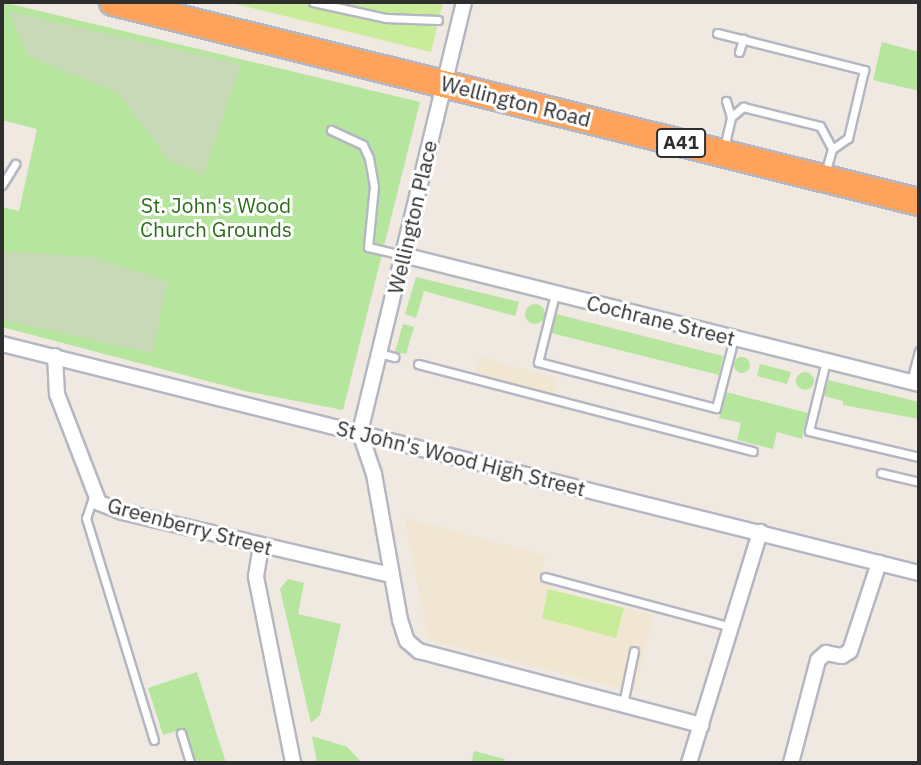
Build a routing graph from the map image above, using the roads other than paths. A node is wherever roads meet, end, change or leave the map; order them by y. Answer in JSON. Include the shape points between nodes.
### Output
{"nodes":[{"id":1,"x":113,"y":2,"type":"edge"},
{"id":2,"x":313,"y":2,"type":"edge"},
{"id":3,"x":464,"y":2,"type":"edge"},
{"id":4,"x":438,"y":20,"type":"dead end"},
{"id":5,"x":717,"y":33,"type":"dead end"},
{"id":6,"x":743,"y":39,"type":"junction"},
{"id":7,"x":739,"y":52,"type":"dead end"},
{"id":8,"x":443,"y":84,"type":"junction"},
{"id":9,"x":726,"y":101,"type":"dead end"},
{"id":10,"x":731,"y":117,"type":"junction"},
{"id":11,"x":331,"y":130,"type":"dead end"},
{"id":12,"x":832,"y":149,"type":"junction"},
{"id":13,"x":723,"y":153,"type":"junction"},
{"id":14,"x":15,"y":164,"type":"dead end"},
{"id":15,"x":824,"y":178,"type":"junction"},
{"id":16,"x":2,"y":185,"type":"edge"},
{"id":17,"x":919,"y":202,"type":"edge"},
{"id":18,"x":403,"y":256,"type":"junction"},
{"id":19,"x":555,"y":294,"type":"junction"},
{"id":20,"x":734,"y":338,"type":"junction"},
{"id":21,"x":2,"y":344,"type":"edge"},
{"id":22,"x":919,"y":351,"type":"edge"},
{"id":23,"x":55,"y":356,"type":"junction"},
{"id":24,"x":825,"y":361,"type":"junction"},
{"id":25,"x":418,"y":364,"type":"dead end"},
{"id":26,"x":915,"y":383,"type":"edge"},
{"id":27,"x":360,"y":433,"type":"junction"},
{"id":28,"x":753,"y":451,"type":"dead end"},
{"id":29,"x":919,"y":457,"type":"edge"},
{"id":30,"x":881,"y":473,"type":"dead end"},
{"id":31,"x":919,"y":482,"type":"edge"},
{"id":32,"x":94,"y":494,"type":"junction"},
{"id":33,"x":760,"y":532,"type":"junction"},
{"id":34,"x":261,"y":545,"type":"junction"},
{"id":35,"x":879,"y":563,"type":"junction"},
{"id":36,"x":919,"y":573,"type":"edge"},
{"id":37,"x":391,"y":575,"type":"junction"},
{"id":38,"x":545,"y":577,"type":"dead end"},
{"id":39,"x":731,"y":627,"type":"junction"},
{"id":40,"x":634,"y":651,"type":"dead end"},
{"id":41,"x":622,"y":705,"type":"junction"},
{"id":42,"x":701,"y":725,"type":"junction"},
{"id":43,"x":181,"y":733,"type":"dead end"},
{"id":44,"x":154,"y":740,"type":"dead end"},
{"id":45,"x":190,"y":763,"type":"edge"},
{"id":46,"x":293,"y":763,"type":"edge"},
{"id":47,"x":689,"y":763,"type":"edge"},
{"id":48,"x":791,"y":763,"type":"edge"}],
"edges":[{"from":1,"to":8,"type":"highway","name":"Wellington Road","number":"A41"},
{"from":2,"to":4,"type":"lane","via":[[386,18]]},
{"from":3,"to":8,"type":"street","name":"Wellington Place"},
{"from":5,"to":6,"type":"lane"},
{"from":6,"to":7,"type":"lane"},
{"from":6,"to":12,"type":"lane","via":[[864,70],[848,138]]},
{"from":8,"to":13,"type":"highway","name":"Wellington Road","number":"A41"},
{"from":8,"to":18,"type":"street","name":"Wellington Place"},
{"from":9,"to":10,"type":"lane"},
{"from":10,"to":12,"type":"lane","via":[[743,107],[820,126]]},
{"from":10,"to":13,"type":"lane"},
{"from":11,"to":18,"type":"lane","via":[[363,145],[369,158],[374,186],[368,247]]},
{"from":12,"to":15,"type":"lane"},
{"from":13,"to":15,"type":"highway","name":"Wellington Road","number":"A41"},
{"from":14,"to":16,"type":"lane"},
{"from":15,"to":17,"type":"highway","name":"Wellington Road","number":"A41"},
{"from":18,"to":19,"type":"street","name":"Cochrane Street"},
{"from":18,"to":27,"type":"street","name":"Wellington Place","via":[[387,355]]},
{"from":19,"to":20,"type":"street","name":"Cochrane Street"},
{"from":19,"to":20,"type":"lane","via":[[538,362],[716,408]]},
{"from":20,"to":24,"type":"street","name":"Cochrane Street"},
{"from":21,"to":23,"type":"street","name":"St John's Wood High Street"},
{"from":22,"to":26,"type":"lane"},
{"from":23,"to":27,"type":"street","name":"St John's Wood High Street"},
{"from":23,"to":32,"type":"street","name":"Greenberry Street","via":[[57,394]]},
{"from":24,"to":26,"type":"street","name":"Cochrane Street"},
{"from":24,"to":29,"type":"lane","via":[[809,431]]},
{"from":25,"to":28,"type":"lane"},
{"from":27,"to":33,"type":"street","name":"St John's Wood High Street"},
{"from":27,"to":37,"type":"street","via":[[373,474]]},
{"from":30,"to":31,"type":"lane"},
{"from":32,"to":34,"type":"street","name":"Greenberry Street","via":[[109,508]]},
{"from":32,"to":44,"type":"lane","via":[[86,518]]},
{"from":33,"to":35,"type":"street","name":"St John's Wood High Street"},
{"from":33,"to":39,"type":"street"},
{"from":34,"to":37,"type":"street","name":"Greenberry Street"},
{"from":34,"to":46,"type":"street","via":[[256,577]]},
{"from":35,"to":36,"type":"street","name":"St John's Wood High Street"},
{"from":35,"to":48,"type":"street","via":[[850,651],[842,656],[826,653],[818,660]]},
{"from":37,"to":41,"type":"street","via":[[407,640],[419,651]]},
{"from":38,"to":39,"type":"lane"},
{"from":39,"to":42,"type":"street"},
{"from":40,"to":41,"type":"lane"},
{"from":41,"to":42,"type":"street"},
{"from":42,"to":47,"type":"street"},
{"from":43,"to":45,"type":"lane"}]}
